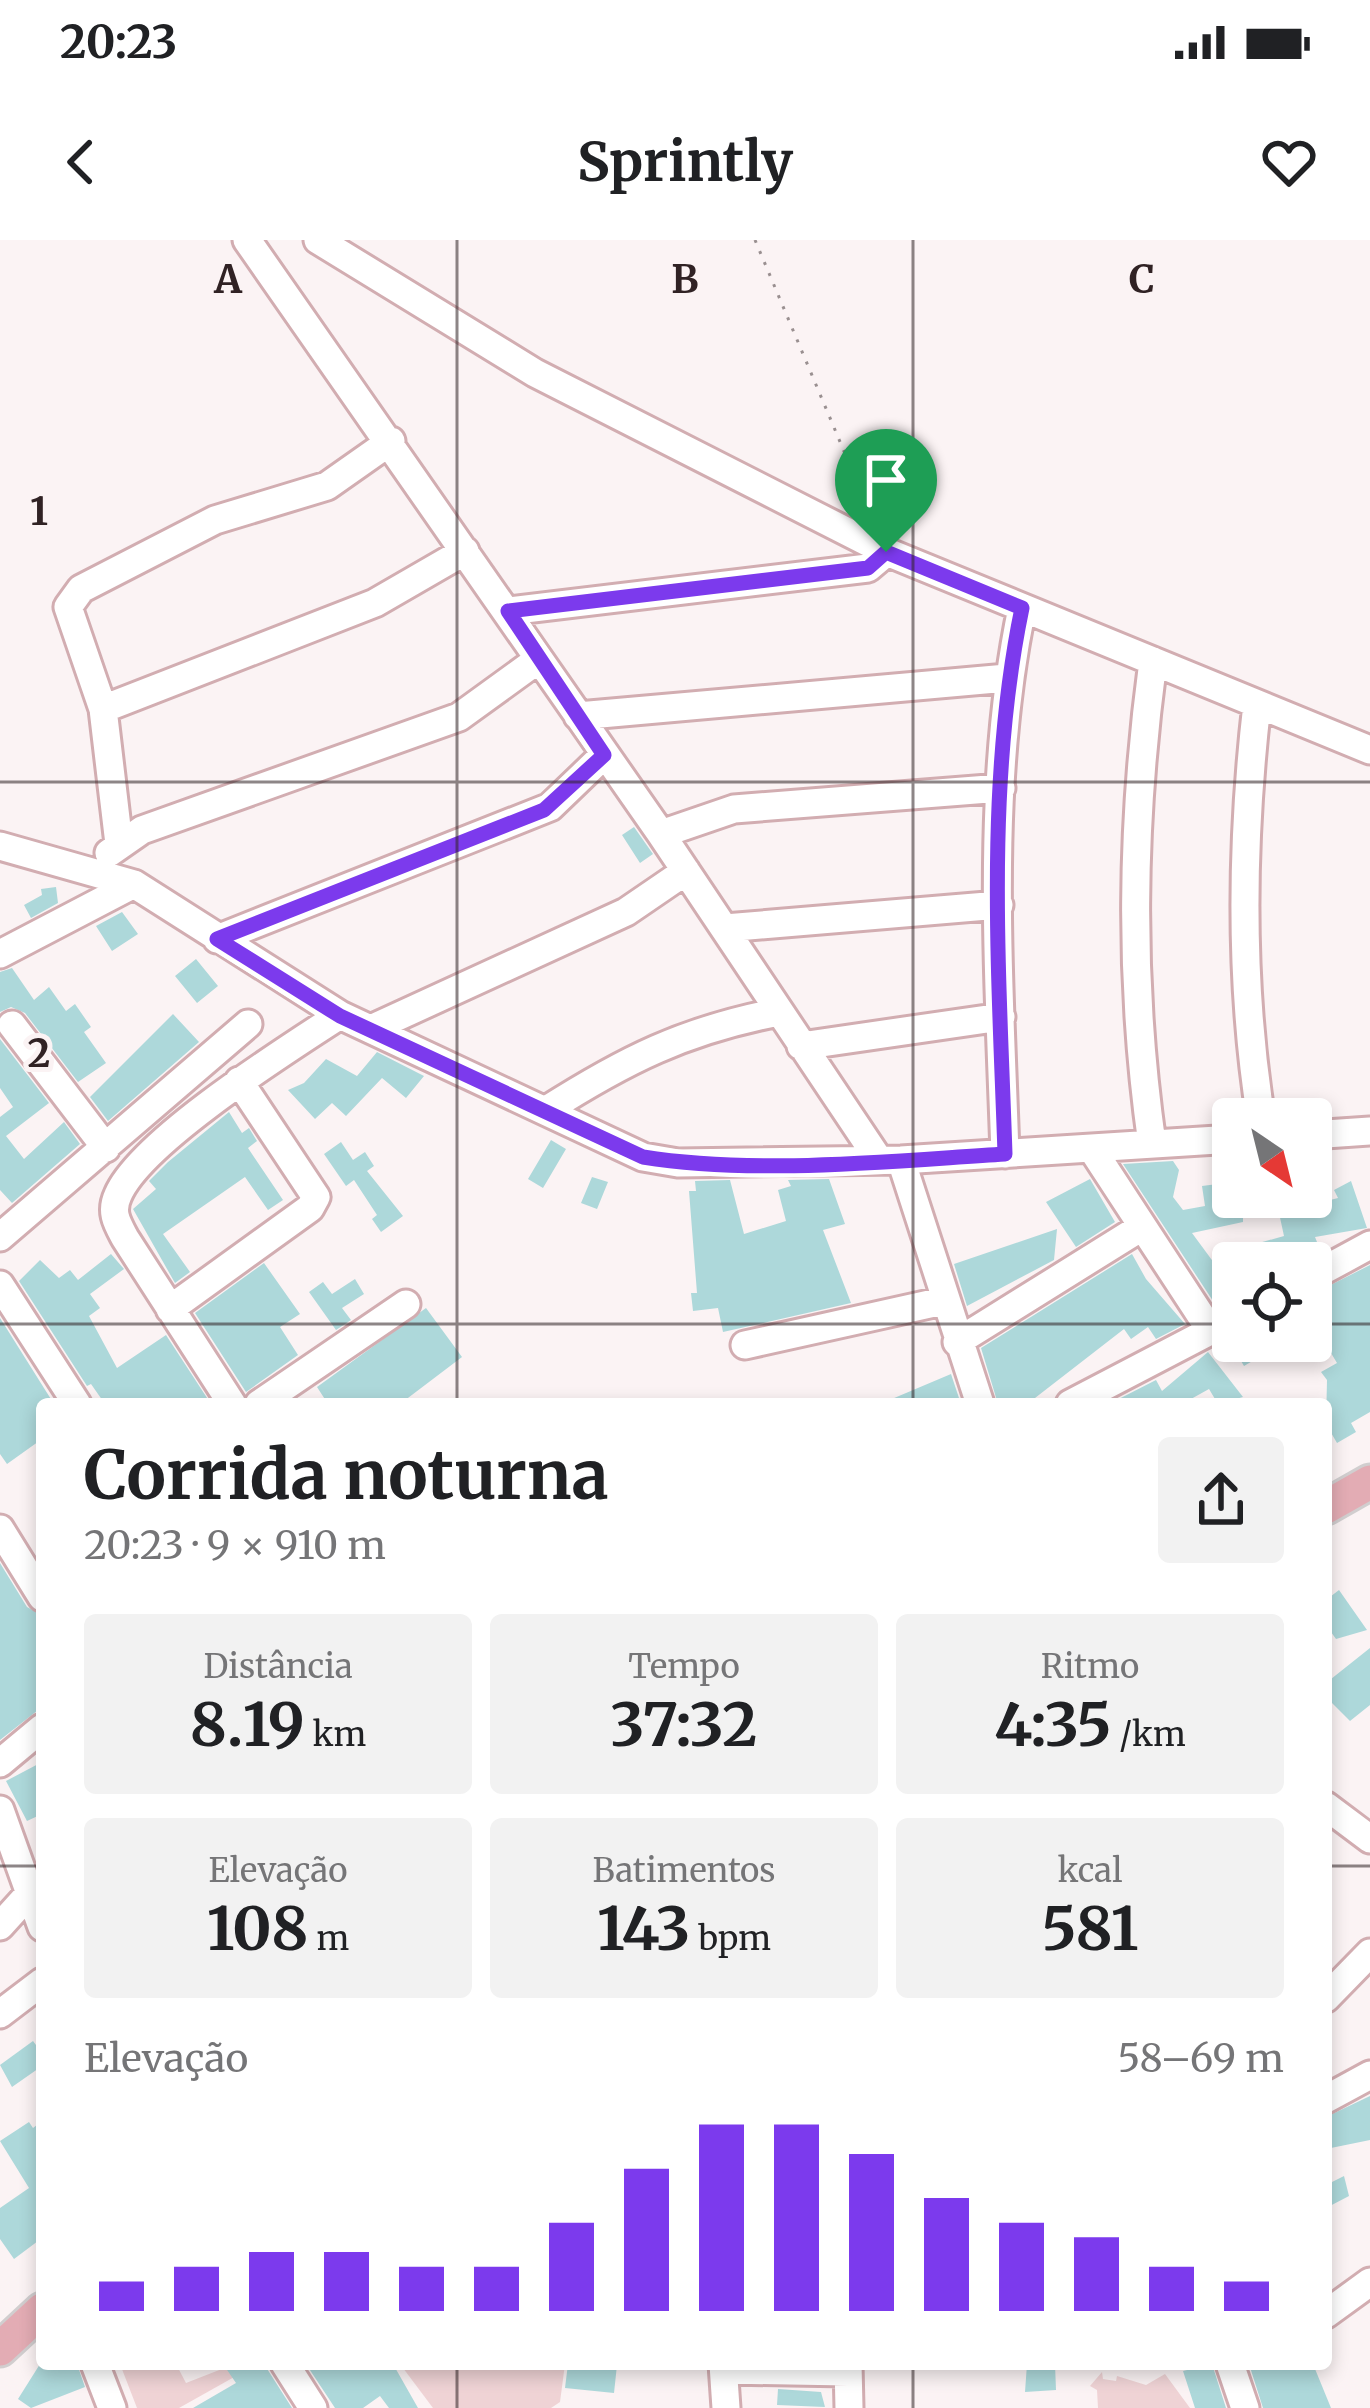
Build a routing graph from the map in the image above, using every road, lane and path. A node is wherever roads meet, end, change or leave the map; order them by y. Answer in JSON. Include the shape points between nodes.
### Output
{"nodes":[{"id":1,"x":247,"y":240,"type":"edge"},
{"id":2,"x":318,"y":240,"type":"edge"},
{"id":3,"x":755,"y":240,"type":"edge"},
{"id":4,"x":391,"y":441,"type":"junction"},
{"id":5,"x":465,"y":550,"type":"junction"},
{"id":6,"x":886,"y":552,"type":"junction"},
{"id":7,"x":1022,"y":608,"type":"junction"},
{"id":8,"x":508,"y":611,"type":"junction"},
{"id":9,"x":539,"y":659,"type":"junction"},
{"id":10,"x":1153,"y":662,"type":"junction"},
{"id":11,"x":1007,"y":678,"type":"junction"},
{"id":12,"x":1257,"y":704,"type":"junction"},
{"id":13,"x":103,"y":709,"type":"junction"},
{"id":14,"x":578,"y":716,"type":"junction"},
{"id":15,"x":1370,"y":750,"type":"edge"},
{"id":16,"x":604,"y":755,"type":"junction"},
{"id":17,"x":1001,"y":788,"type":"junction"},
{"id":18,"x":661,"y":834,"type":"junction"},
{"id":19,"x":119,"y":844,"type":"junction"},
{"id":20,"x":0,"y":846,"type":"edge"},
{"id":21,"x":94,"y":869,"type":"junction"},
{"id":22,"x":686,"y":871,"type":"junction"},
{"id":23,"x":134,"y":884,"type":"junction"},
{"id":24,"x":999,"y":904,"type":"junction"},
{"id":25,"x":725,"y":928,"type":"junction"},
{"id":26,"x":217,"y":939,"type":"junction"},
{"id":27,"x":0,"y":954,"type":"edge"},
{"id":28,"x":779,"y":1012,"type":"junction"},
{"id":29,"x":340,"y":1016,"type":"junction"},
{"id":30,"x":1001,"y":1017,"type":"junction"},
{"id":31,"x":248,"y":1024,"type":"dead end"},
{"id":32,"x":12,"y":1025,"type":"dead end"},
{"id":33,"x":373,"y":1028,"type":"junction"},
{"id":34,"x":802,"y":1046,"type":"junction"},
{"id":35,"x":239,"y":1081,"type":"junction"},
{"id":36,"x":1259,"y":1098,"type":"edge"},
{"id":37,"x":545,"y":1111,"type":"junction"},
{"id":38,"x":1370,"y":1132,"type":"edge"},
{"id":39,"x":1332,"y":1134,"type":"edge"},
{"id":40,"x":1212,"y":1140,"type":"edge"},
{"id":41,"x":1153,"y":1144,"type":"junction"},
{"id":42,"x":106,"y":1148,"type":"junction"},
{"id":43,"x":1092,"y":1149,"type":"junction"},
{"id":44,"x":1005,"y":1154,"type":"junction"},
{"id":45,"x":890,"y":1160,"type":"junction"},
{"id":46,"x":1139,"y":1228,"type":"junction"},
{"id":47,"x":2,"y":1230,"type":"edge"},
{"id":48,"x":1370,"y":1245,"type":"edge"},
{"id":49,"x":1332,"y":1266,"type":"edge"},
{"id":50,"x":0,"y":1285,"type":"edge"},
{"id":51,"x":944,"y":1301,"type":"junction"},
{"id":52,"x":406,"y":1304,"type":"dead end"},
{"id":53,"x":170,"y":1310,"type":"junction"},
{"id":54,"x":1212,"y":1313,"type":"edge"},
{"id":55,"x":1212,"y":1330,"type":"edge"},
{"id":56,"x":957,"y":1342,"type":"junction"},
{"id":57,"x":745,"y":1345,"type":"dead end"},
{"id":58,"x":73,"y":1398,"type":"edge"},
{"id":59,"x":228,"y":1398,"type":"edge"},
{"id":60,"x":269,"y":1398,"type":"edge"},
{"id":61,"x":978,"y":1398,"type":"edge"},
{"id":62,"x":1082,"y":1398,"type":"edge"},
{"id":63,"x":1370,"y":1482,"type":"edge"},
{"id":64,"x":1332,"y":1504,"type":"edge"},
{"id":65,"x":0,"y":1528,"type":"edge"},
{"id":66,"x":36,"y":1587,"type":"edge"},
{"id":67,"x":36,"y":1733,"type":"edge"},
{"id":68,"x":0,"y":1763,"type":"edge"},
{"id":69,"x":0,"y":1810,"type":"edge"},
{"id":70,"x":1332,"y":1811,"type":"edge"},
{"id":71,"x":1370,"y":1839,"type":"edge"},
{"id":72,"x":28,"y":1894,"type":"junction"},
{"id":73,"x":36,"y":1913,"type":"edge"},
{"id":74,"x":0,"y":1926,"type":"edge"},
{"id":75,"x":1370,"y":1952,"type":"edge"},
{"id":76,"x":36,"y":1987,"type":"edge"},
{"id":77,"x":1332,"y":1992,"type":"edge"},
{"id":78,"x":0,"y":2014,"type":"edge"},
{"id":79,"x":1370,"y":2075,"type":"edge"},
{"id":80,"x":1332,"y":2095,"type":"edge"},
{"id":81,"x":1370,"y":2282,"type":"edge"},
{"id":82,"x":1332,"y":2310,"type":"edge"},
{"id":83,"x":36,"y":2316,"type":"edge"},
{"id":84,"x":0,"y":2348,"type":"edge"},
{"id":85,"x":96,"y":2370,"type":"edge"},
{"id":86,"x":289,"y":2370,"type":"edge"},
{"id":87,"x":724,"y":2370,"type":"edge"},
{"id":88,"x":848,"y":2370,"type":"edge"},
{"id":89,"x":1232,"y":2370,"type":"edge"},
{"id":90,"x":112,"y":2408,"type":"edge"},
{"id":91,"x":313,"y":2408,"type":"edge"},
{"id":92,"x":726,"y":2408,"type":"edge"},
{"id":93,"x":849,"y":2408,"type":"edge"},
{"id":94,"x":1245,"y":2408,"type":"edge"}],
"edges":[{"from":1,"to":4,"type":"street"},
{"from":2,"to":6,"type":"street","via":[[535,373]]},
{"from":3,"to":6,"type":"path"},
{"from":4,"to":5,"type":"street"},
{"from":4,"to":13,"type":"street","via":[[327,485],[215,520],[80,589],[68,607]]},
{"from":5,"to":8,"type":"street"},
{"from":5,"to":13,"type":"street","via":[[375,603]]},
{"from":6,"to":7,"type":"street"},
{"from":6,"to":8,"type":"street","via":[[868,568]]},
{"from":7,"to":10,"type":"street"},
{"from":7,"to":11,"type":"street"},
{"from":8,"to":9,"type":"street"},
{"from":9,"to":14,"type":"street"},
{"from":9,"to":19,"type":"street","via":[[459,717]]},
{"from":10,"to":12,"type":"street"},
{"from":10,"to":41,"type":"street","via":[[1133,850],[1135,970]]},
{"from":11,"to":14,"type":"street"},
{"from":11,"to":17,"type":"street"},
{"from":12,"to":15,"type":"street"},
{"from":12,"to":36,"type":"street","via":[[1243,909]]},
{"from":13,"to":19,"type":"street"},
{"from":14,"to":16,"type":"street"},
{"from":16,"to":18,"type":"street"},
{"from":16,"to":26,"type":"street","via":[[544,810]]},
{"from":17,"to":18,"type":"street","via":[[734,809]]},
{"from":17,"to":24,"type":"street"},
{"from":18,"to":22,"type":"street"},
{"from":19,"to":21,"type":"street"},
{"from":20,"to":21,"type":"street"},
{"from":21,"to":23,"type":"street"},
{"from":22,"to":25,"type":"street"},
{"from":22,"to":33,"type":"street","via":[[626,912]]},
{"from":23,"to":26,"type":"street"},
{"from":23,"to":27,"type":"street"},
{"from":24,"to":25,"type":"street"},
{"from":24,"to":30,"type":"street"},
{"from":25,"to":28,"type":"street"},
{"from":26,"to":29,"type":"street"},
{"from":28,"to":34,"type":"street"},
{"from":28,"to":37,"type":"street","via":[[676,1037]]},
{"from":29,"to":33,"type":"street"},
{"from":29,"to":35,"type":"street"},
{"from":30,"to":34,"type":"street"},
{"from":30,"to":44,"type":"street"},
{"from":31,"to":42,"type":"street"},
{"from":32,"to":42,"type":"street"},
{"from":33,"to":37,"type":"street"},
{"from":34,"to":45,"type":"street"},
{"from":35,"to":53,"type":"street","via":[[148,1158],[116,1198],[113,1216]]},
{"from":35,"to":53,"type":"street","via":[[316,1197]]},
{"from":37,"to":45,"type":"street","via":[[643,1157],[678,1162]]},
{"from":38,"to":39,"type":"street"},
{"from":40,"to":41,"type":"street"},
{"from":41,"to":43,"type":"street"},
{"from":42,"to":47,"type":"street"},
{"from":43,"to":44,"type":"street"},
{"from":43,"to":46,"type":"street"},
{"from":44,"to":45,"type":"street"},
{"from":45,"to":51,"type":"street"},
{"from":46,"to":54,"type":"street"},
{"from":46,"to":56,"type":"street"},
{"from":48,"to":49,"type":"street"},
{"from":50,"to":58,"type":"street"},
{"from":51,"to":56,"type":"street"},
{"from":51,"to":57,"type":"street"},
{"from":52,"to":60,"type":"street"},
{"from":53,"to":59,"type":"street"},
{"from":55,"to":62,"type":"street"},
{"from":56,"to":61,"type":"street"},
{"from":63,"to":64,"type":"main road"},
{"from":65,"to":66,"type":"street"},
{"from":67,"to":68,"type":"street"},
{"from":69,"to":72,"type":"street"},
{"from":70,"to":71,"type":"street"},
{"from":72,"to":73,"type":"street"},
{"from":72,"to":74,"type":"street"},
{"from":75,"to":77,"type":"street"},
{"from":76,"to":78,"type":"street"},
{"from":79,"to":80,"type":"street"},
{"from":81,"to":82,"type":"street"},
{"from":83,"to":84,"type":"main road"},
{"from":85,"to":90,"type":"street"},
{"from":86,"to":91,"type":"street"},
{"from":87,"to":92,"type":"street"},
{"from":88,"to":93,"type":"street"},
{"from":89,"to":94,"type":"street"}]}
